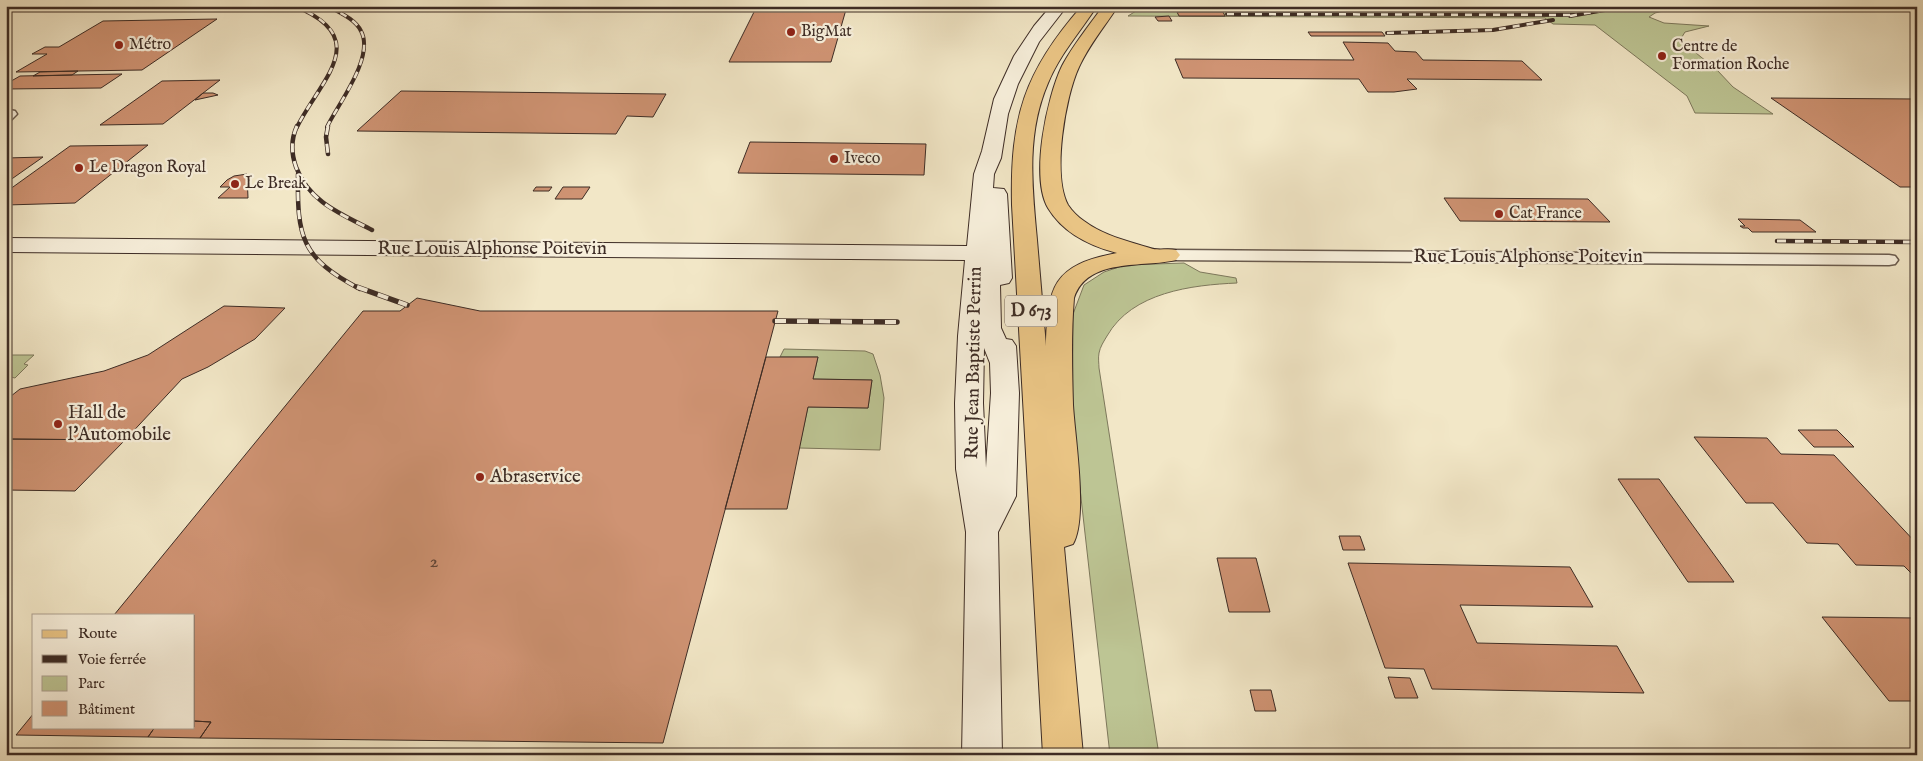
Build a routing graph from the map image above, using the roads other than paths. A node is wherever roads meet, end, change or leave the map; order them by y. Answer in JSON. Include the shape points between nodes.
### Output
{"nodes":[{"id":1,"x":1060,"y":6,"type":"edge"},
{"id":2,"x":1090,"y":6,"type":"edge"},
{"id":3,"x":1111,"y":6,"type":"edge"},
{"id":4,"x":6,"y":245,"type":"edge"},
{"id":5,"x":988,"y":248,"type":"junction"},
{"id":6,"x":1168,"y":255,"type":"junction"},
{"id":7,"x":1889,"y":260,"type":"dead end"},
{"id":8,"x":982,"y":532,"type":"junction"},
{"id":9,"x":1054,"y":634,"type":"junction"},
{"id":10,"x":982,"y":755,"type":"edge"},
{"id":11,"x":1063,"y":755,"type":"edge"}],
"edges":[{"from":1,"to":5,"type":"main road","name":"Rue Jean Baptiste Perrin","via":[[1037,31],[1008,87],[999,115],[992,158],[995,174]]},
{"from":2,"to":9,"type":"main road","number":"D 673","via":[[1064,38],[1035,90],[1027,116],[1022,154]]},
{"from":3,"to":6,"type":"main road","via":[[1078,54],[1058,102],[1051,139],[1055,197],[1065,216],[1088,234],[1122,248]]},
{"from":4,"to":5,"type":"main road","name":"Rue Louis Alphonse Poitevin"},
{"from":5,"to":8,"type":"main road","name":"Rue Jean Baptiste Perrin","via":[[971,336],[969,403],[971,468]]},
{"from":5,"to":8,"type":"main road","name":"Rue Jean Baptiste Perrin","via":[[1005,393],[1000,496]]},
{"from":6,"to":7,"type":"street","name":"Rue Louis Alphonse Poitevin"},
{"from":6,"to":9,"type":"main road","via":[[1100,263],[1073,278],[1062,298],[1059,404],[1064,495]]},
{"from":8,"to":10,"type":"main road","name":"Rue Jean Baptiste Perrin"},
{"from":9,"to":11,"type":"main road","number":"D 673"}]}
